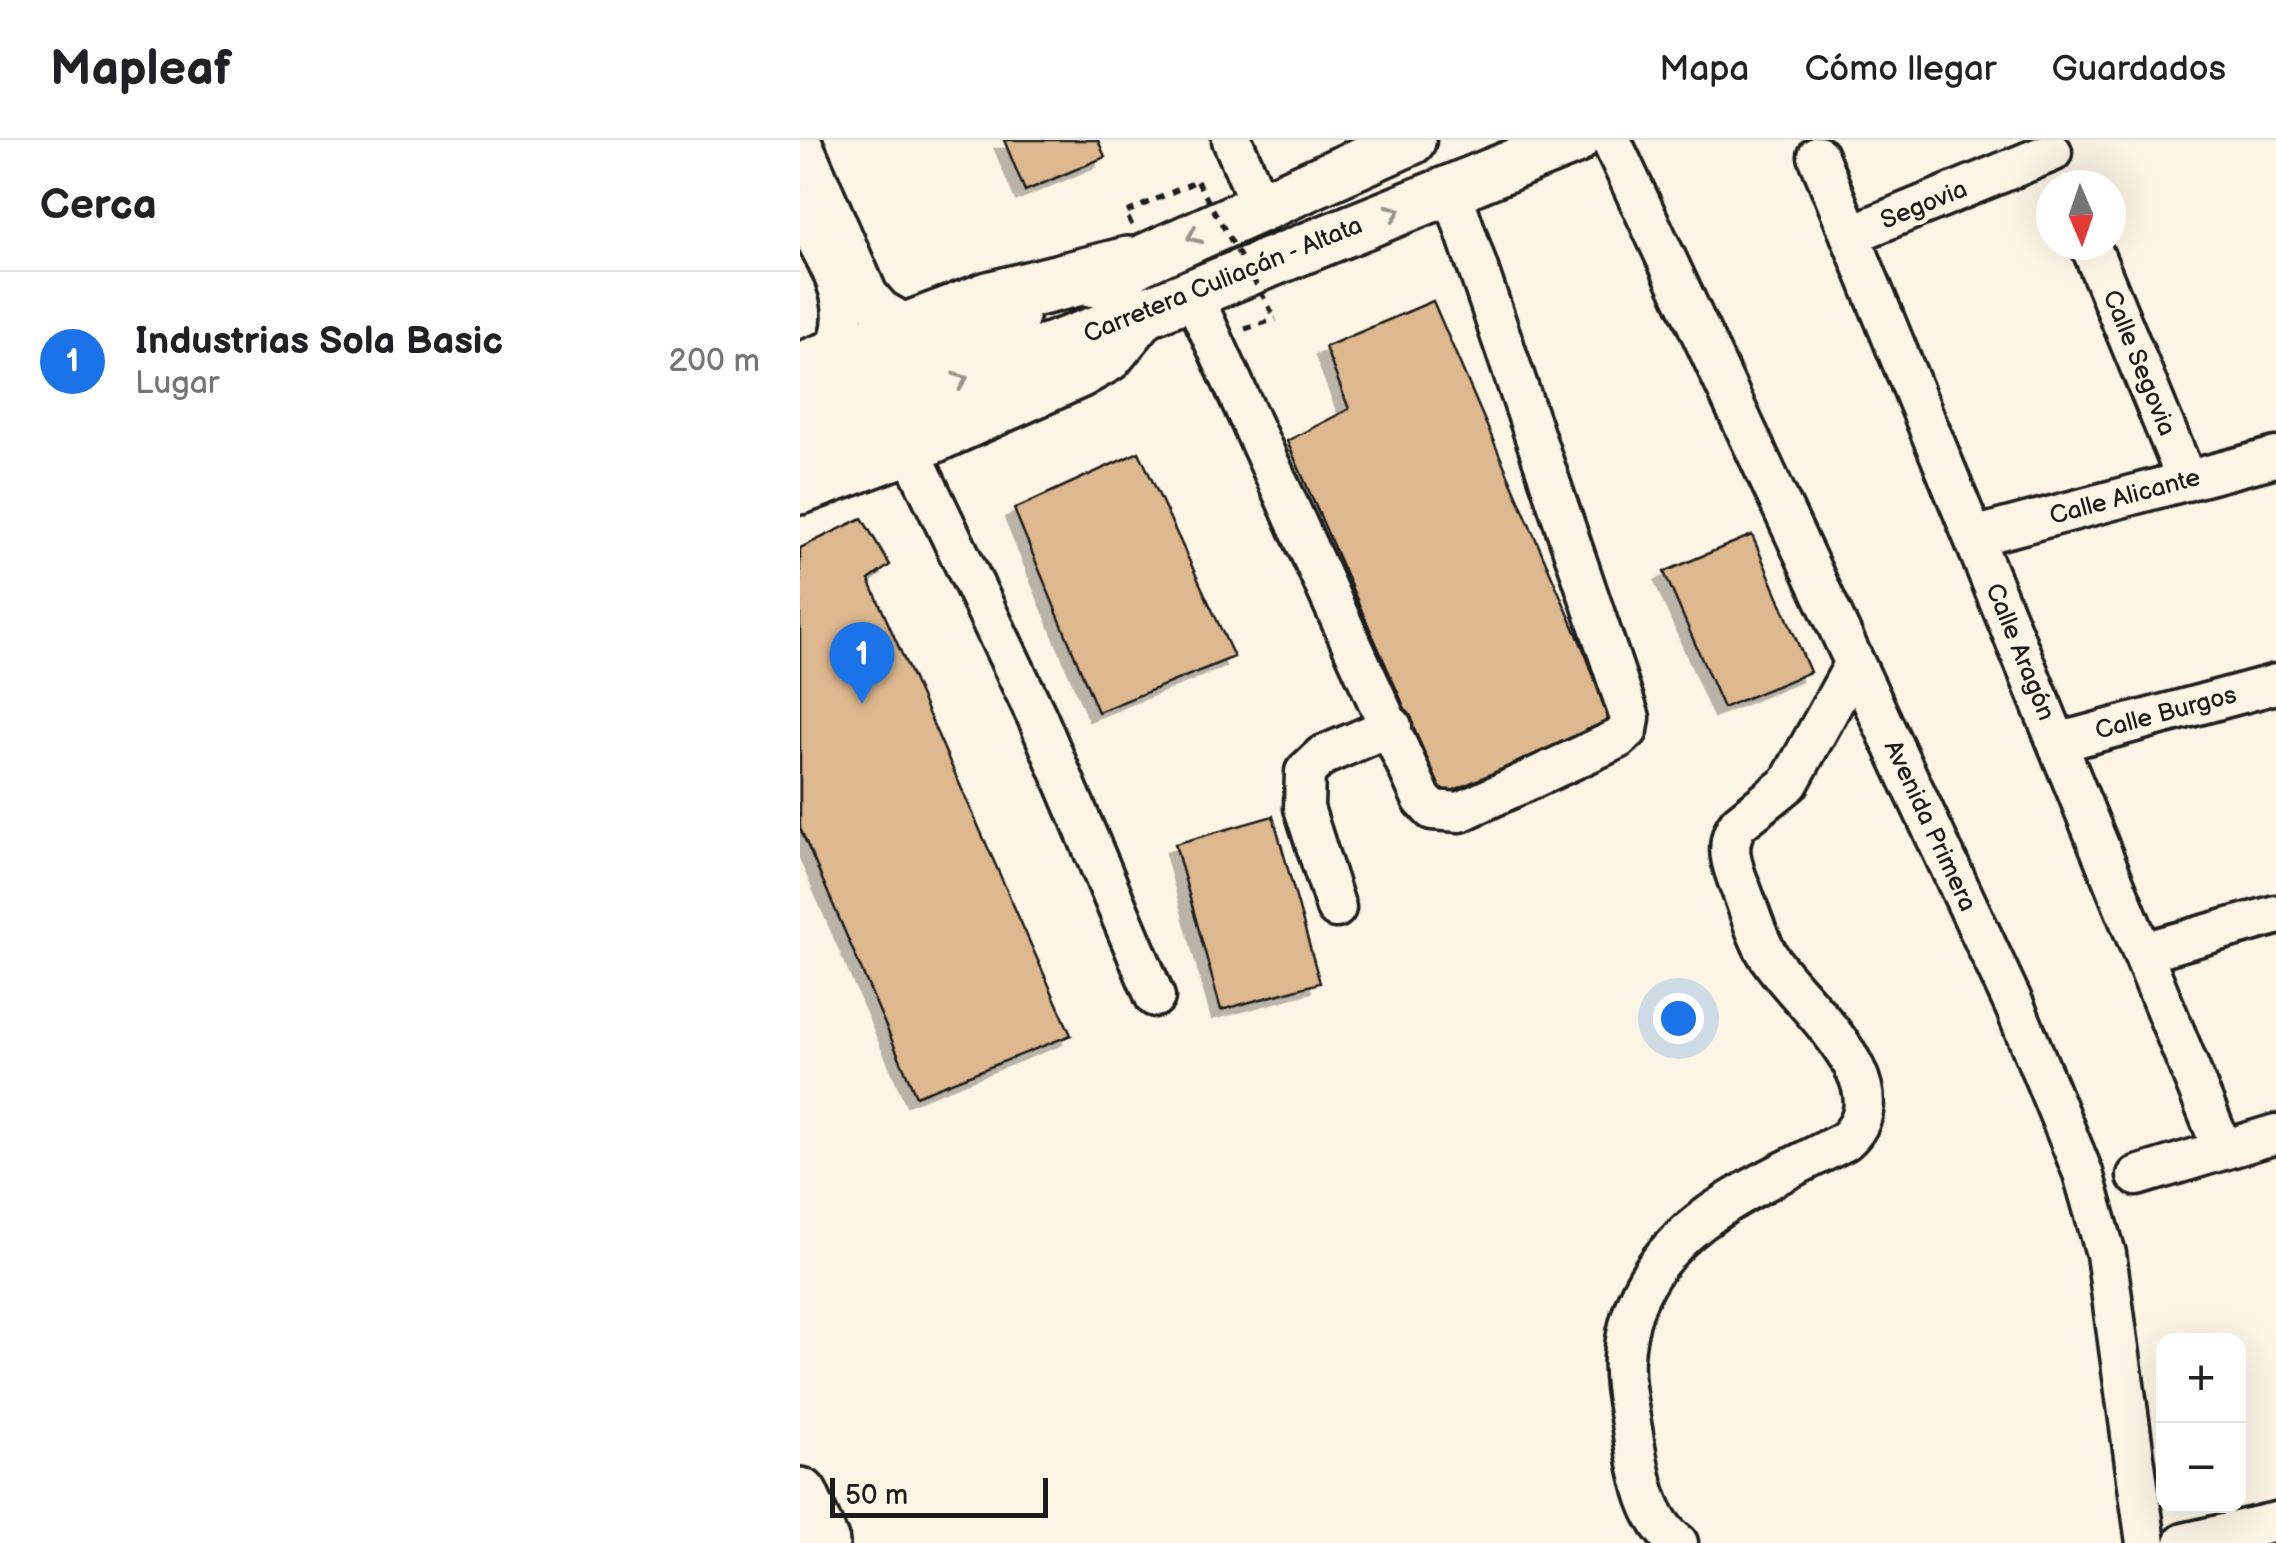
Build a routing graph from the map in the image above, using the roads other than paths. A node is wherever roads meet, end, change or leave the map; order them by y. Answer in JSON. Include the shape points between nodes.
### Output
{"nodes":[{"id":1,"x":801,"y":140,"type":"edge"},
{"id":2,"x":1232,"y":140,"type":"edge"},
{"id":3,"x":1411,"y":140,"type":"edge"},
{"id":4,"x":1574,"y":140,"type":"edge"},
{"id":5,"x":1610,"y":140,"type":"edge"},
{"id":6,"x":1818,"y":156,"type":"dead end"},
{"id":7,"x":2055,"y":159,"type":"edge"},
{"id":8,"x":1451,"y":189,"type":"junction"},
{"id":9,"x":1261,"y":207,"type":"junction"},
{"id":10,"x":800,"y":208,"type":"edge"},
{"id":11,"x":1850,"y":235,"type":"junction"},
{"id":12,"x":2096,"y":260,"type":"edge"},
{"id":13,"x":1130,"y":265,"type":"junction"},
{"id":14,"x":1192,"y":293,"type":"junction"},
{"id":15,"x":910,"y":327,"type":"junction"},
{"id":16,"x":852,"y":396,"type":"edge"},
{"id":17,"x":800,"y":406,"type":"edge"},
{"id":18,"x":800,"y":448,"type":"edge"},
{"id":19,"x":2276,"y":457,"type":"edge"},
{"id":20,"x":2187,"y":481,"type":"junction"},
{"id":21,"x":800,"y":486,"type":"edge"},
{"id":22,"x":1973,"y":537,"type":"junction"},
{"id":23,"x":1854,"y":665,"type":"junction"},
{"id":24,"x":2276,"y":684,"type":"edge"},
{"id":25,"x":1392,"y":726,"type":"junction"},
{"id":26,"x":2057,"y":743,"type":"junction"},
{"id":27,"x":1336,"y":908,"type":"dead end"},
{"id":28,"x":2276,"y":916,"type":"edge"},
{"id":29,"x":2143,"y":952,"type":"junction"},
{"id":30,"x":1155,"y":997,"type":"dead end"},
{"id":31,"x":2276,"y":1134,"type":"edge"},
{"id":32,"x":2222,"y":1148,"type":"junction"},
{"id":33,"x":2138,"y":1176,"type":"dead end"},
{"id":34,"x":800,"y":1496,"type":"edge"},
{"id":35,"x":2276,"y":1522,"type":"edge"},
{"id":36,"x":821,"y":1543,"type":"edge"},
{"id":37,"x":1678,"y":1543,"type":"edge"},
{"id":38,"x":2146,"y":1543,"type":"edge"},
{"id":39,"x":2184,"y":1543,"type":"edge"}],
"edges":[{"from":1,"to":15,"type":"street","via":[[868,295]]},
{"from":2,"to":9,"type":"street"},
{"from":3,"to":9,"type":"main road","name":"Carretera Culiacán - Altata"},
{"from":4,"to":8,"type":"main road","name":"Carretera Culiacán - Altata"},
{"from":5,"to":23,"type":"street","name":"Avenida Primera"},
{"from":6,"to":11,"type":"street","name":"Calle Aragón"},
{"from":7,"to":11,"type":"street","name":"Segovia"},
{"from":14,"to":8,"type":"main road","name":"Carretera Culiacán - Altata","one_way":true},
{"from":8,"to":25,"type":"street","via":[[1630,726],[1618,739],[1450,814],[1426,806]]},
{"from":9,"to":13,"type":"main road","name":"Carretera Culiacán - Altata","one_way":true},
{"from":10,"to":16,"type":"street","via":[[840,291],[845,312],[837,348]]},
{"from":11,"to":22,"type":"street","name":"Calle Aragón"},
{"from":12,"to":20,"type":"street","name":"Calle Segovia"},
{"from":13,"to":14,"type":"main road","name":"Carretera Culiacán - Altata"},
{"from":13,"to":15,"type":"highway"},
{"from":13,"to":16,"type":"main road","name":"Carretera Culiacán - Altata","one_way":true},
{"from":13,"to":16,"type":"highway","via":[[1106,354],[1038,390]]},
{"from":14,"to":25,"type":"street"},
{"from":15,"to":16,"type":"highway"},
{"from":16,"to":17,"type":"main road"},
{"from":16,"to":18,"type":"main road"},
{"from":16,"to":21,"type":"highway"},
{"from":16,"to":30,"type":"street","via":[[1038,719]]},
{"from":19,"to":20,"type":"street","name":"Calle Alicante"},
{"from":20,"to":22,"type":"street","name":"Calle Alicante"},
{"from":22,"to":26,"type":"street","name":"Calle Aragón"},
{"from":23,"to":37,"type":"street","via":[[1789,783],[1739,823],[1730,853],[1769,958],[1852,1060],[1865,1109],[1845,1141],[1733,1200],[1666,1248],[1647,1274],[1623,1360],[1642,1484]]},
{"from":23,"to":38,"type":"street","name":"Avenida Primera","via":[[2016,1007],[2096,1207]]},
{"from":24,"to":26,"type":"street","name":"Calle Burgos"},
{"from":25,"to":27,"type":"street","via":[[1322,756],[1304,772],[1304,808]]},
{"from":26,"to":29,"type":"street","name":"Calle Aragón"},
{"from":28,"to":29,"type":"street"},
{"from":29,"to":32,"type":"street","name":"Calle Aragón"},
{"from":31,"to":32,"type":"street"},
{"from":32,"to":33,"type":"street"},
{"from":34,"to":36,"type":"highway"},
{"from":35,"to":39,"type":"street"}]}
